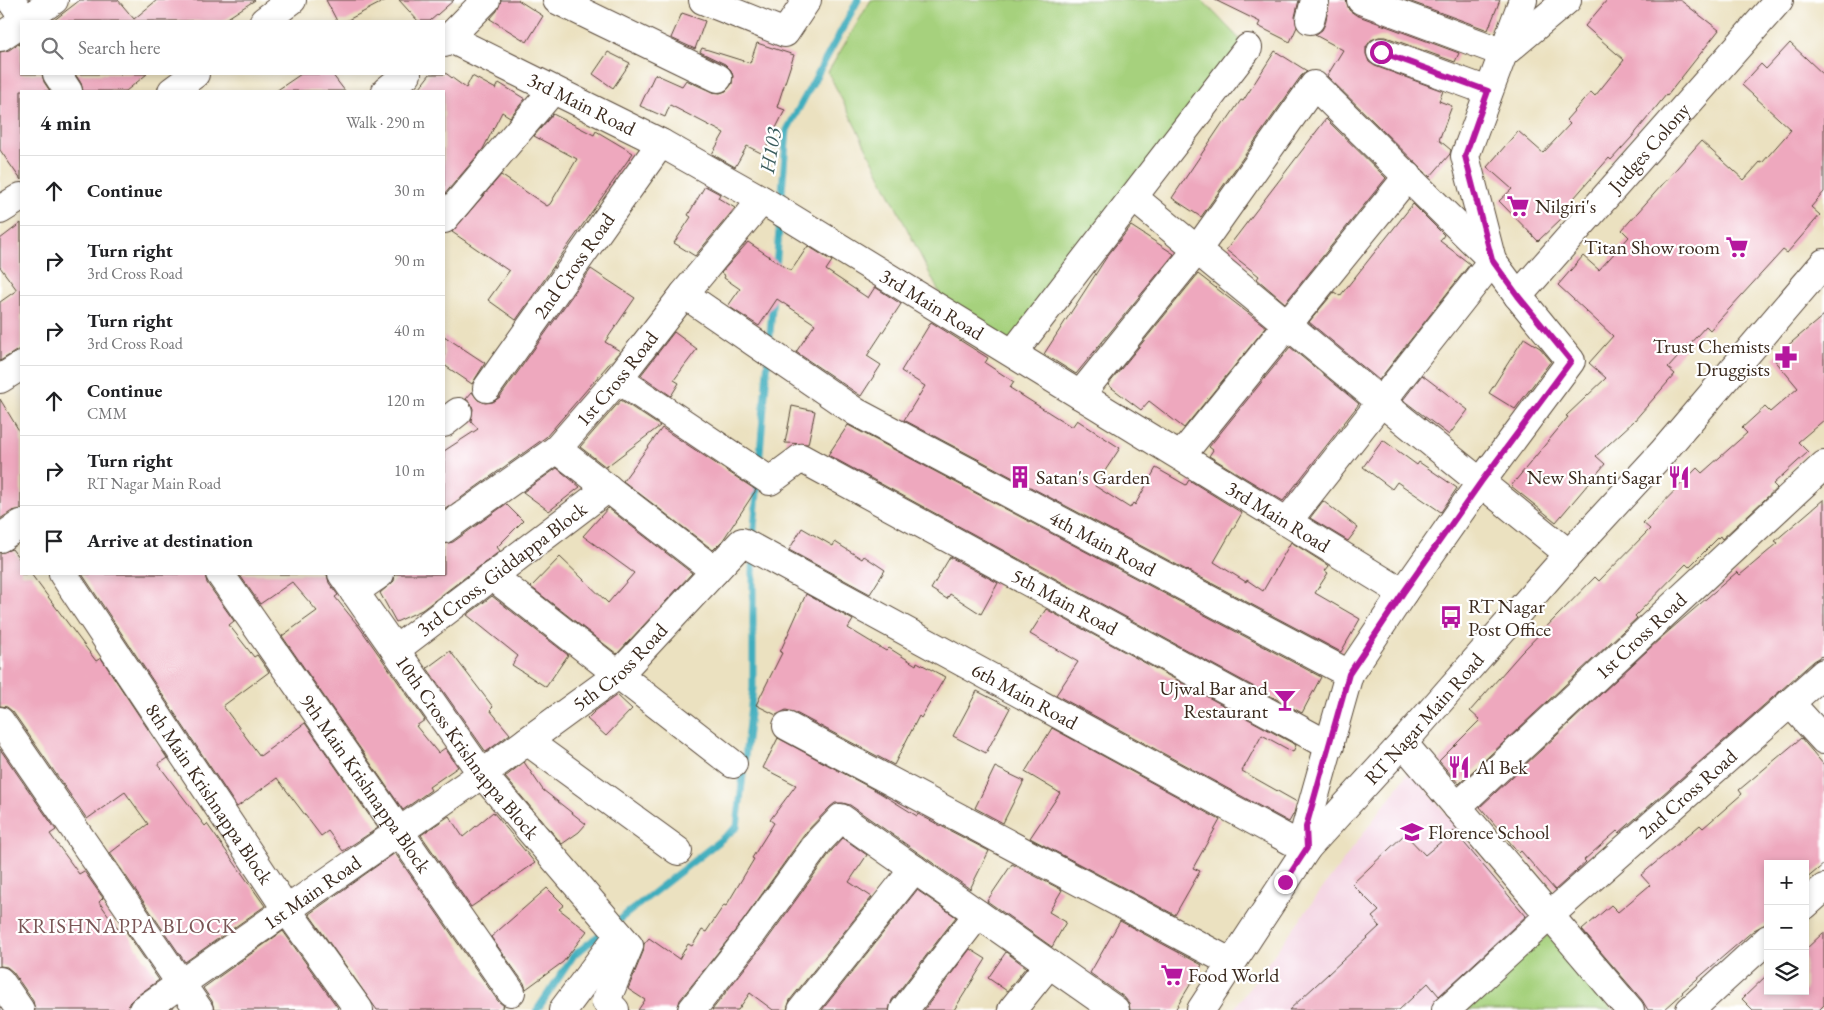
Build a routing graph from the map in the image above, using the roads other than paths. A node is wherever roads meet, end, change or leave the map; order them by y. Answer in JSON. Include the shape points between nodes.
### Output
{"nodes":[{"id":1,"x":11,"y":0,"type":"edge"},
{"id":2,"x":54,"y":0,"type":"edge"},
{"id":3,"x":292,"y":0,"type":"edge"},
{"id":4,"x":486,"y":0,"type":"edge"},
{"id":5,"x":556,"y":0,"type":"edge"},
{"id":6,"x":703,"y":0,"type":"edge"},
{"id":7,"x":807,"y":0,"type":"edge"},
{"id":8,"x":1362,"y":0,"type":"edge"},
{"id":9,"x":1524,"y":0,"type":"edge"},
{"id":10,"x":1568,"y":0,"type":"edge"},
{"id":11,"x":1779,"y":0,"type":"edge"},
{"id":12,"x":24,"y":20,"type":"edge"},
{"id":13,"x":26,"y":20,"type":"edge"},
{"id":14,"x":265,"y":20,"type":"edge"},
{"id":15,"x":20,"y":24,"type":"edge"},
{"id":16,"x":0,"y":37,"type":"edge"},
{"id":17,"x":446,"y":41,"type":"edge"},
{"id":18,"x":1248,"y":48,"type":"dead end"},
{"id":19,"x":1381,"y":52,"type":"dead end"},
{"id":20,"x":1504,"y":53,"type":"junction"},
{"id":21,"x":58,"y":75,"type":"edge"},
{"id":22,"x":194,"y":75,"type":"edge"},
{"id":23,"x":406,"y":75,"type":"edge"},
{"id":24,"x":718,"y":78,"type":"dead end"},
{"id":25,"x":67,"y":90,"type":"edge"},
{"id":26,"x":173,"y":90,"type":"edge"},
{"id":27,"x":387,"y":90,"type":"edge"},
{"id":28,"x":553,"y":90,"type":"junction"},
{"id":29,"x":1488,"y":91,"type":"junction"},
{"id":30,"x":661,"y":143,"type":"junction"},
{"id":31,"x":1408,"y":176,"type":"junction"},
{"id":32,"x":20,"y":197,"type":"edge"},
{"id":33,"x":1133,"y":197,"type":"junction"},
{"id":34,"x":774,"y":207,"type":"junction"},
{"id":35,"x":0,"y":210,"type":"edge"},
{"id":36,"x":445,"y":218,"type":"edge"},
{"id":37,"x":1196,"y":250,"type":"junction"},
{"id":38,"x":1492,"y":260,"type":"junction"},
{"id":39,"x":1824,"y":263,"type":"edge"},
{"id":40,"x":684,"y":294,"type":"junction"},
{"id":41,"x":1518,"y":296,"type":"junction"},
{"id":42,"x":1287,"y":325,"type":"junction"},
{"id":43,"x":1012,"y":353,"type":"junction"},
{"id":44,"x":20,"y":367,"type":"edge"},
{"id":45,"x":0,"y":379,"type":"edge"},
{"id":46,"x":618,"y":379,"type":"junction"},
{"id":47,"x":487,"y":388,"type":"dead end"},
{"id":48,"x":1080,"y":395,"type":"junction"},
{"id":49,"x":1380,"y":402,"type":"junction"},
{"id":50,"x":557,"y":448,"type":"junction"},
{"id":51,"x":1181,"y":456,"type":"junction"},
{"id":52,"x":1824,"y":465,"type":"edge"},
{"id":53,"x":1481,"y":482,"type":"junction"},
{"id":54,"x":608,"y":488,"type":"junction"},
{"id":55,"x":1287,"y":522,"type":"junction"},
{"id":56,"x":20,"y":525,"type":"edge"},
{"id":57,"x":445,"y":528,"type":"edge"},
{"id":58,"x":0,"y":538,"type":"edge"},
{"id":59,"x":753,"y":548,"type":"joint"},
{"id":60,"x":1569,"y":554,"type":"junction"},
{"id":61,"x":715,"y":571,"type":"junction"},
{"id":62,"x":64,"y":575,"type":"edge"},
{"id":63,"x":221,"y":575,"type":"edge"},
{"id":64,"x":376,"y":575,"type":"edge"},
{"id":65,"x":492,"y":576,"type":"junction"},
{"id":66,"x":348,"y":583,"type":"edge"},
{"id":67,"x":1403,"y":593,"type":"junction"},
{"id":68,"x":395,"y":650,"type":"junction"},
{"id":69,"x":1824,"y":672,"type":"edge"},
{"id":70,"x":619,"y":674,"type":"junction"},
{"id":71,"x":1349,"y":674,"type":"junction"},
{"id":72,"x":1790,"y":703,"type":"junction"},
{"id":73,"x":0,"y":721,"type":"edge"},
{"id":74,"x":786,"y":726,"type":"dead end"},
{"id":75,"x":1824,"y":740,"type":"edge"},
{"id":76,"x":527,"y":741,"type":"junction"},
{"id":77,"x":1403,"y":743,"type":"junction"},
{"id":78,"x":1330,"y":746,"type":"junction"},
{"id":79,"x":732,"y":764,"type":"dead end"},
{"id":80,"x":482,"y":774,"type":"junction"},
{"id":81,"x":1457,"y":807,"type":"junction"},
{"id":82,"x":399,"y":832,"type":"junction"},
{"id":83,"x":1307,"y":848,"type":"junction"},
{"id":84,"x":678,"y":851,"type":"dead end"},
{"id":85,"x":914,"y":869,"type":"junction"},
{"id":86,"x":1824,"y":888,"type":"edge"},
{"id":87,"x":1809,"y":901,"type":"edge"},
{"id":88,"x":287,"y":910,"type":"junction"},
{"id":89,"x":978,"y":914,"type":"junction"},
{"id":90,"x":1549,"y":916,"type":"junction"},
{"id":91,"x":608,"y":922,"type":"junction"},
{"id":92,"x":1764,"y":943,"type":"edge"},
{"id":93,"x":1049,"y":964,"type":"junction"},
{"id":94,"x":1232,"y":964,"type":"junction"},
{"id":95,"x":0,"y":981,"type":"edge"},
{"id":96,"x":181,"y":984,"type":"junction"},
{"id":97,"x":511,"y":992,"type":"dead end"},
{"id":98,"x":20,"y":1010,"type":"edge"},
{"id":99,"x":143,"y":1010,"type":"edge"},
{"id":100,"x":199,"y":1010,"type":"edge"},
{"id":101,"x":359,"y":1010,"type":"edge"},
{"id":102,"x":563,"y":1010,"type":"edge"},
{"id":103,"x":615,"y":1010,"type":"edge"},
{"id":104,"x":692,"y":1010,"type":"edge"},
{"id":105,"x":802,"y":1010,"type":"edge"},
{"id":106,"x":904,"y":1010,"type":"edge"},
{"id":107,"x":1012,"y":1010,"type":"edge"},
{"id":108,"x":1115,"y":1010,"type":"edge"},
{"id":109,"x":1201,"y":1010,"type":"edge"},
{"id":110,"x":1446,"y":1010,"type":"edge"},
{"id":111,"x":1630,"y":1010,"type":"edge"},
{"id":112,"x":1690,"y":1010,"type":"edge"}],
"edges":[{"from":1,"to":12,"type":"street"},
{"from":2,"to":13,"type":"street"},
{"from":3,"to":14,"type":"street"},
{"from":4,"to":17,"type":"street"},
{"from":5,"to":24,"type":"street"},
{"from":6,"to":7,"type":"street","via":[[785,32]]},
{"from":8,"to":20,"type":"street"},
{"from":9,"to":20,"type":"street"},
{"from":10,"to":20,"type":"street"},
{"from":11,"to":41,"type":"street","name":"Judges Colony"},
{"from":15,"to":16,"type":"street"},
{"from":17,"to":28,"type":"street","name":"3rd Main Road"},
{"from":18,"to":33,"type":"street"},
{"from":19,"to":29,"type":"street"},
{"from":20,"to":29,"type":"street"},
{"from":21,"to":25,"type":"street"},
{"from":22,"to":26,"type":"street"},
{"from":23,"to":27,"type":"street"},
{"from":28,"to":30,"type":"street","name":"3rd Main Road"},
{"from":28,"to":36,"type":"street"},
{"from":29,"to":38,"type":"street","via":[[1465,156]]},
{"from":30,"to":34,"type":"street","name":"3rd Main Road"},
{"from":30,"to":47,"type":"street","name":"2nd Cross Road"},
{"from":31,"to":37,"type":"street","via":[[1314,85]]},
{"from":31,"to":38,"type":"street"},
{"from":31,"to":42,"type":"street"},
{"from":32,"to":35,"type":"street"},
{"from":33,"to":37,"type":"street"},
{"from":33,"to":43,"type":"street"},
{"from":34,"to":40,"type":"street","name":"1st Cross Road"},
{"from":34,"to":43,"type":"street","name":"3rd Main Road"},
{"from":37,"to":42,"type":"street"},
{"from":37,"to":48,"type":"street"},
{"from":38,"to":41,"type":"street"},
{"from":38,"to":49,"type":"street"},
{"from":39,"to":60,"type":"street","name":"RT Nagar Main Road","via":[[1662,453]]},
{"from":40,"to":46,"type":"street","name":"1st Cross Road"},
{"from":40,"to":71,"type":"street","name":"4th Main Road","via":[[856,412]]},
{"from":41,"to":53,"type":"street","via":[[1571,361]]},
{"from":42,"to":49,"type":"street"},
{"from":42,"to":51,"type":"street"},
{"from":43,"to":48,"type":"street","name":"3rd Main Road"},
{"from":44,"to":45,"type":"street"},
{"from":46,"to":50,"type":"street","name":"1st Cross Road"},
{"from":46,"to":78,"type":"street","name":"5th Main Road","via":[[759,474],[801,458]]},
{"from":48,"to":51,"type":"street","name":"3rd Main Road"},
{"from":49,"to":53,"type":"street"},
{"from":49,"to":55,"type":"street"},
{"from":50,"to":54,"type":"street"},
{"from":50,"to":57,"type":"street","name":"1st Cross Road"},
{"from":51,"to":55,"type":"street","name":"3rd Main Road"},
{"from":52,"to":81,"type":"street","name":"1st Cross Road"},
{"from":53,"to":60,"type":"street"},
{"from":53,"to":67,"type":"street"},
{"from":54,"to":61,"type":"street"},
{"from":54,"to":65,"type":"street","name":"3rd Cross, Giddappa Block"},
{"from":55,"to":67,"type":"street","name":"3rd Main Road"},
{"from":56,"to":58,"type":"street"},
{"from":59,"to":61,"type":"street","name":"5th Cross Road"},
{"from":59,"to":83,"type":"street","name":"6th Main Road"},
{"from":60,"to":77,"type":"street","name":"RT Nagar Main Road"},
{"from":61,"to":70,"type":"street","name":"5th Cross Road"},
{"from":62,"to":88,"type":"street","name":"8th Main Krishnappa Block"},
{"from":63,"to":82,"type":"street","name":"9th Main Krishnappa Block"},
{"from":64,"to":66,"type":"street"},
{"from":65,"to":68,"type":"street","name":"3rd Cross, Giddappa Block"},
{"from":65,"to":70,"type":"street"},
{"from":66,"to":68,"type":"street","name":"10th Cross Krishnappa Block"},
{"from":67,"to":71,"type":"street"},
{"from":68,"to":80,"type":"street","name":"10th Cross Krishnappa Block"},
{"from":69,"to":72,"type":"street","name":"2nd Cross Road"},
{"from":70,"to":76,"type":"street","name":"5th Cross Road"},
{"from":70,"to":79,"type":"street"},
{"from":71,"to":78,"type":"street"},
{"from":72,"to":75,"type":"street"},
{"from":72,"to":90,"type":"street","name":"2nd Cross Road"},
{"from":73,"to":96,"type":"street"},
{"from":74,"to":94,"type":"street"},
{"from":76,"to":80,"type":"street","name":"5th Cross Road"},
{"from":76,"to":84,"type":"street"},
{"from":77,"to":81,"type":"street"},
{"from":77,"to":83,"type":"street","name":"RT Nagar Main Road"},
{"from":78,"to":83,"type":"street","via":[[1306,827]]},
{"from":80,"to":82,"type":"street","name":"1st Main Road"},
{"from":80,"to":91,"type":"street","name":"10th Cross Krishnappa Block"},
{"from":81,"to":90,"type":"street"},
{"from":82,"to":88,"type":"street","name":"1st Main Road"},
{"from":82,"to":97,"type":"street","name":"9th Main Krishnappa Block"},
{"from":83,"to":94,"type":"street","name":"RT Nagar Main Road"},
{"from":85,"to":89,"type":"street"},
{"from":85,"to":104,"type":"street","via":[[841,818],[820,840]]},
{"from":85,"to":105,"type":"street"},
{"from":86,"to":87,"type":"street"},
{"from":88,"to":96,"type":"street","name":"1st Main Road"},
{"from":88,"to":101,"type":"street","name":"8th Main Krishnappa Block"},
{"from":89,"to":93,"type":"street"},
{"from":89,"to":106,"type":"street"},
{"from":90,"to":110,"type":"street"},
{"from":90,"to":111,"type":"street"},
{"from":91,"to":102,"type":"street"},
{"from":91,"to":103,"type":"street","name":"10th Cross Krishnappa Block","via":[[629,946],[606,1001]]},
{"from":92,"to":112,"type":"street"},
{"from":93,"to":107,"type":"street"},
{"from":93,"to":108,"type":"street"},
{"from":94,"to":109,"type":"street","name":"RT Nagar Main Road"},
{"from":95,"to":98,"type":"street"},
{"from":96,"to":99,"type":"street","name":"1st Main Road"},
{"from":96,"to":100,"type":"street"}]}
